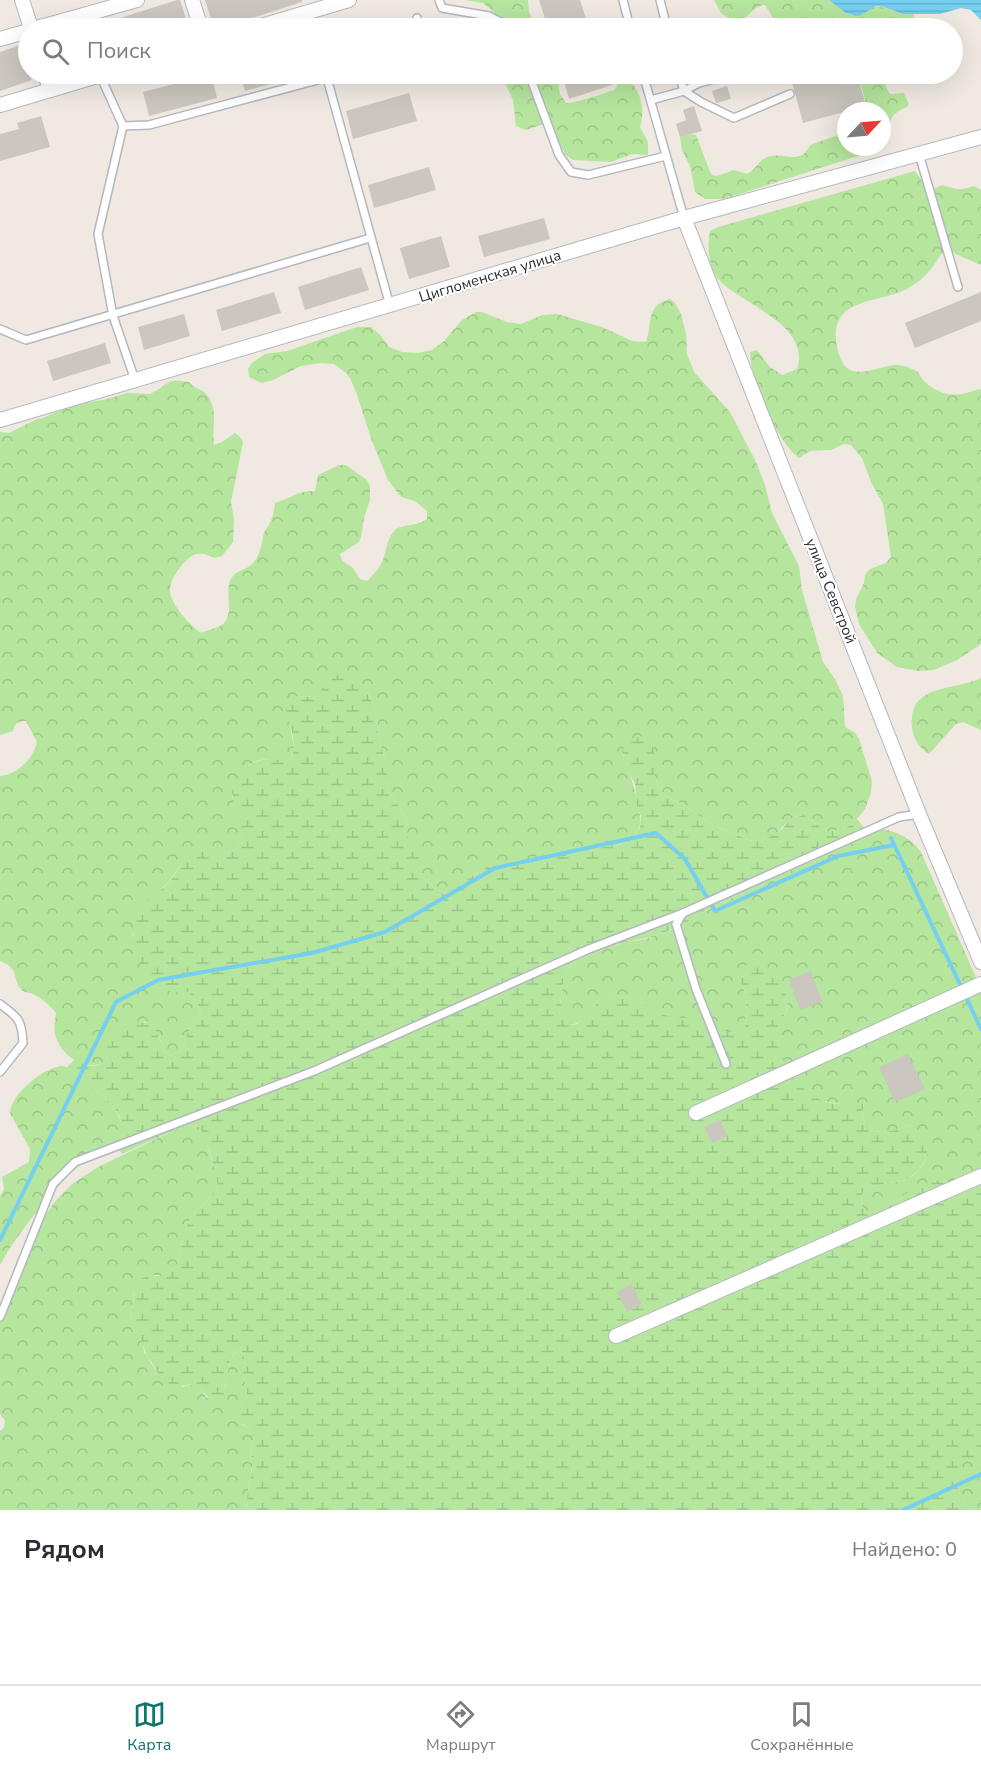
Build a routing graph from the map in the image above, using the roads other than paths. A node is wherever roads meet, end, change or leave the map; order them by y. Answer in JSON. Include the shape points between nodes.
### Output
{"nodes":[{"id":1,"x":22,"y":0,"type":"edge"},
{"id":2,"x":192,"y":0,"type":"edge"},
{"id":3,"x":349,"y":0,"type":"edge"},
{"id":4,"x":439,"y":0,"type":"edge"},
{"id":5,"x":624,"y":0,"type":"edge"},
{"id":6,"x":660,"y":0,"type":"edge"},
{"id":7,"x":128,"y":1,"type":"edge"},
{"id":8,"x":27,"y":18,"type":"edge"},
{"id":9,"x":71,"y":18,"type":"edge"},
{"id":10,"x":198,"y":18,"type":"edge"},
{"id":11,"x":288,"y":18,"type":"edge"},
{"id":12,"x":493,"y":18,"type":"edge"},
{"id":13,"x":628,"y":18,"type":"edge"},
{"id":14,"x":664,"y":18,"type":"edge"},
{"id":15,"x":18,"y":34,"type":"edge"},
{"id":16,"x":0,"y":39,"type":"edge"},
{"id":17,"x":48,"y":84,"type":"edge"},
{"id":18,"x":79,"y":84,"type":"edge"},
{"id":19,"x":106,"y":84,"type":"edge"},
{"id":20,"x":304,"y":84,"type":"edge"},
{"id":21,"x":329,"y":84,"type":"edge"},
{"id":22,"x":533,"y":84,"type":"edge"},
{"id":23,"x":646,"y":84,"type":"edge"},
{"id":24,"x":682,"y":84,"type":"edge"},
{"id":25,"x":699,"y":84,"type":"edge"},
{"id":26,"x":50,"y":90,"type":"junction"},
{"id":27,"x":684,"y":91,"type":"junction"},
{"id":28,"x":790,"y":94,"type":"dead end"},
{"id":29,"x":651,"y":100,"type":"junction"},
{"id":30,"x":0,"y":105,"type":"edge"},
{"id":31,"x":123,"y":126,"type":"junction"},
{"id":32,"x":981,"y":137,"type":"edge"},
{"id":33,"x":919,"y":154,"type":"junction"},
{"id":34,"x":666,"y":156,"type":"junction"},
{"id":35,"x":684,"y":218,"type":"junction"},
{"id":36,"x":370,"y":238,"type":"junction"},
{"id":37,"x":958,"y":287,"type":"dead end"},
{"id":38,"x":390,"y":306,"type":"junction"},
{"id":39,"x":113,"y":316,"type":"junction"},
{"id":40,"x":0,"y":330,"type":"edge"},
{"id":41,"x":135,"y":380,"type":"junction"},
{"id":42,"x":0,"y":420,"type":"edge"},
{"id":43,"x":919,"y":814,"type":"junction"},
{"id":44,"x":682,"y":913,"type":"junction"},
{"id":45,"x":981,"y":962,"type":"edge"},
{"id":46,"x":981,"y":984,"type":"edge"},
{"id":47,"x":0,"y":1004,"type":"edge"},
{"id":48,"x":726,"y":1064,"type":"dead end"},
{"id":49,"x":0,"y":1072,"type":"edge"},
{"id":50,"x":696,"y":1113,"type":"dead end"},
{"id":51,"x":981,"y":1176,"type":"edge"},
{"id":52,"x":0,"y":1317,"type":"edge"},
{"id":53,"x":616,"y":1336,"type":"dead end"}],
"edges":[{"from":1,"to":8,"type":"street"},
{"from":2,"to":10,"type":"street"},
{"from":3,"to":11,"type":"street"},
{"from":4,"to":12,"type":"lane","via":[[442,8]]},
{"from":5,"to":13,"type":"lane"},
{"from":6,"to":14,"type":"lane"},
{"from":7,"to":9,"type":"street"},
{"from":15,"to":16,"type":"street"},
{"from":17,"to":26,"type":"street"},
{"from":18,"to":26,"type":"street"},
{"from":19,"to":31,"type":"lane"},
{"from":20,"to":31,"type":"lane","via":[[149,125]]},
{"from":21,"to":36,"type":"lane"},
{"from":22,"to":34,"type":"lane","via":[[560,155],[571,172],[588,175]]},
{"from":23,"to":29,"type":"lane"},
{"from":24,"to":27,"type":"lane"},
{"from":25,"to":27,"type":"lane"},
{"from":26,"to":30,"type":"street"},
{"from":27,"to":28,"type":"lane","via":[[734,118]]},
{"from":27,"to":29,"type":"lane"},
{"from":29,"to":34,"type":"lane"},
{"from":31,"to":39,"type":"lane","via":[[98,234]]},
{"from":32,"to":33,"type":"street","name":"Цигломенская улица"},
{"from":33,"to":35,"type":"street","name":"Цигломенская улица"},
{"from":33,"to":37,"type":"lane"},
{"from":34,"to":35,"type":"lane"},
{"from":35,"to":38,"type":"street","name":"Цигломенская улица"},
{"from":35,"to":43,"type":"street","name":"улица Севстрой"},
{"from":36,"to":38,"type":"lane"},
{"from":36,"to":39,"type":"lane"},
{"from":38,"to":41,"type":"street","name":"Цигломенская улица"},
{"from":39,"to":40,"type":"lane","via":[[26,340]]},
{"from":39,"to":41,"type":"lane"},
{"from":41,"to":42,"type":"street","name":"Цигломенская улица"},
{"from":43,"to":44,"type":"lane","via":[[899,817]]},
{"from":43,"to":45,"type":"street","name":"улица Севстрой"},
{"from":44,"to":48,"type":"lane","via":[[676,924],[696,989]]},
{"from":44,"to":52,"type":"lane","via":[[589,949],[314,1071],[75,1162],[53,1184]]},
{"from":46,"to":50,"type":"street"},
{"from":47,"to":49,"type":"lane","via":[[17,1017],[23,1043]]},
{"from":51,"to":53,"type":"street"}]}
